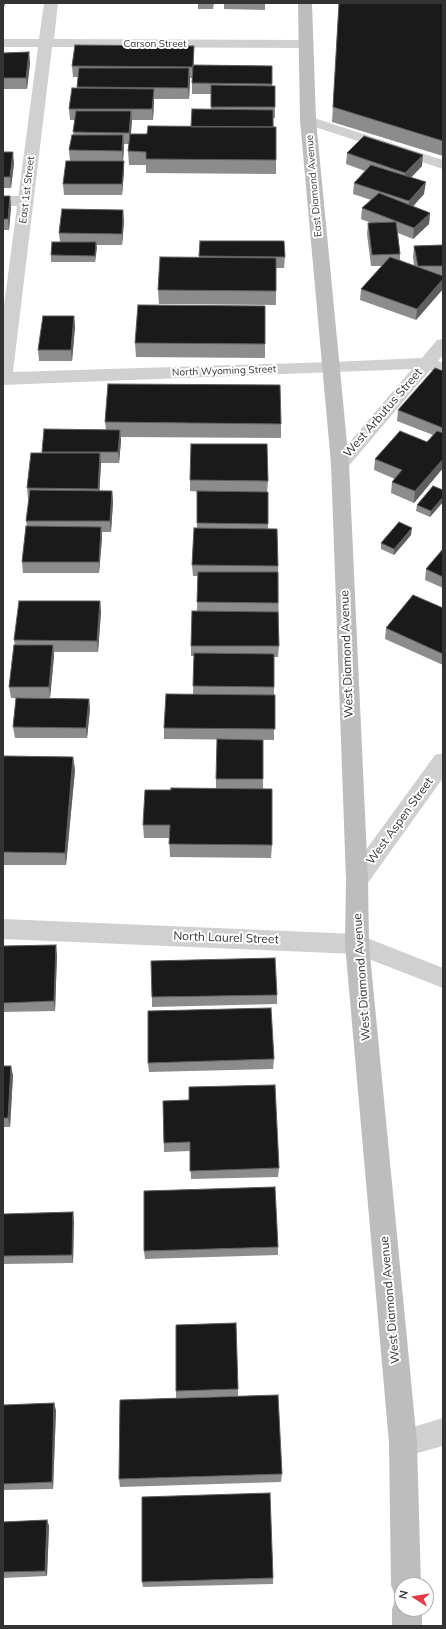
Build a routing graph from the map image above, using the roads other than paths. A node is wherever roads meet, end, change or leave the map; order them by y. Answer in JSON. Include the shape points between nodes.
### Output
{"nodes":[{"id":1,"x":51,"y":3,"type":"edge"},
{"id":2,"x":305,"y":3,"type":"edge"},
{"id":3,"x":3,"y":44,"type":"edge"},
{"id":4,"x":46,"y":44,"type":"junction"},
{"id":5,"x":307,"y":44,"type":"junction"},
{"id":6,"x":308,"y":120,"type":"junction"},
{"id":7,"x":443,"y":165,"type":"edge"},
{"id":8,"x":3,"y":201,"type":"edge"},
{"id":9,"x":26,"y":201,"type":"junction"},
{"id":10,"x":443,"y":344,"type":"edge"},
{"id":11,"x":435,"y":366,"type":"edge"},
{"id":12,"x":332,"y":368,"type":"junction"},
{"id":13,"x":3,"y":378,"type":"edge"},
{"id":14,"x":340,"y":464,"type":"junction"},
{"id":15,"x":443,"y":761,"type":"edge"},
{"id":16,"x":357,"y":880,"type":"junction"},
{"id":17,"x":3,"y":929,"type":"edge"},
{"id":18,"x":357,"y":944,"type":"junction"},
{"id":19,"x":443,"y":978,"type":"edge"},
{"id":20,"x":443,"y":1432,"type":"edge"},
{"id":21,"x":403,"y":1443,"type":"junction"},
{"id":22,"x":406,"y":1577,"type":"edge"}],
"edges":[{"from":1,"to":4,"type":"street","name":"East 1st Street"},
{"from":2,"to":5,"type":"street","name":"East Diamond Avenue"},
{"from":3,"to":4,"type":"street","name":"Carson Street"},
{"from":4,"to":5,"type":"street","name":"Carson Street"},
{"from":4,"to":9,"type":"street","name":"East 1st Street"},
{"from":5,"to":6,"type":"street","name":"East Diamond Avenue"},
{"from":6,"to":7,"type":"lane"},
{"from":6,"to":12,"type":"street","name":"East Diamond Avenue"},
{"from":8,"to":9,"type":"lane"},
{"from":9,"to":13,"type":"street","name":"East 1st Street"},
{"from":10,"to":11,"type":"street","name":"West Arbutus Street"},
{"from":11,"to":12,"type":"street","name":"North Wyoming Street"},
{"from":11,"to":14,"type":"street","name":"West Arbutus Street"},
{"from":12,"to":13,"type":"street","name":"North Wyoming Street"},
{"from":12,"to":14,"type":"street","name":"West Diamond Avenue"},
{"from":14,"to":16,"type":"street","name":"West Diamond Avenue"},
{"from":15,"to":16,"type":"street","name":"West Aspen Street"},
{"from":16,"to":18,"type":"street","name":"West Diamond Avenue"},
{"from":17,"to":18,"type":"street","name":"North Laurel Street"},
{"from":18,"to":19,"type":"street","name":"North Laurel Street"},
{"from":18,"to":21,"type":"street","name":"West Diamond Avenue"},
{"from":20,"to":21,"type":"street"},
{"from":21,"to":22,"type":"street","name":"West Diamond Avenue"}]}
